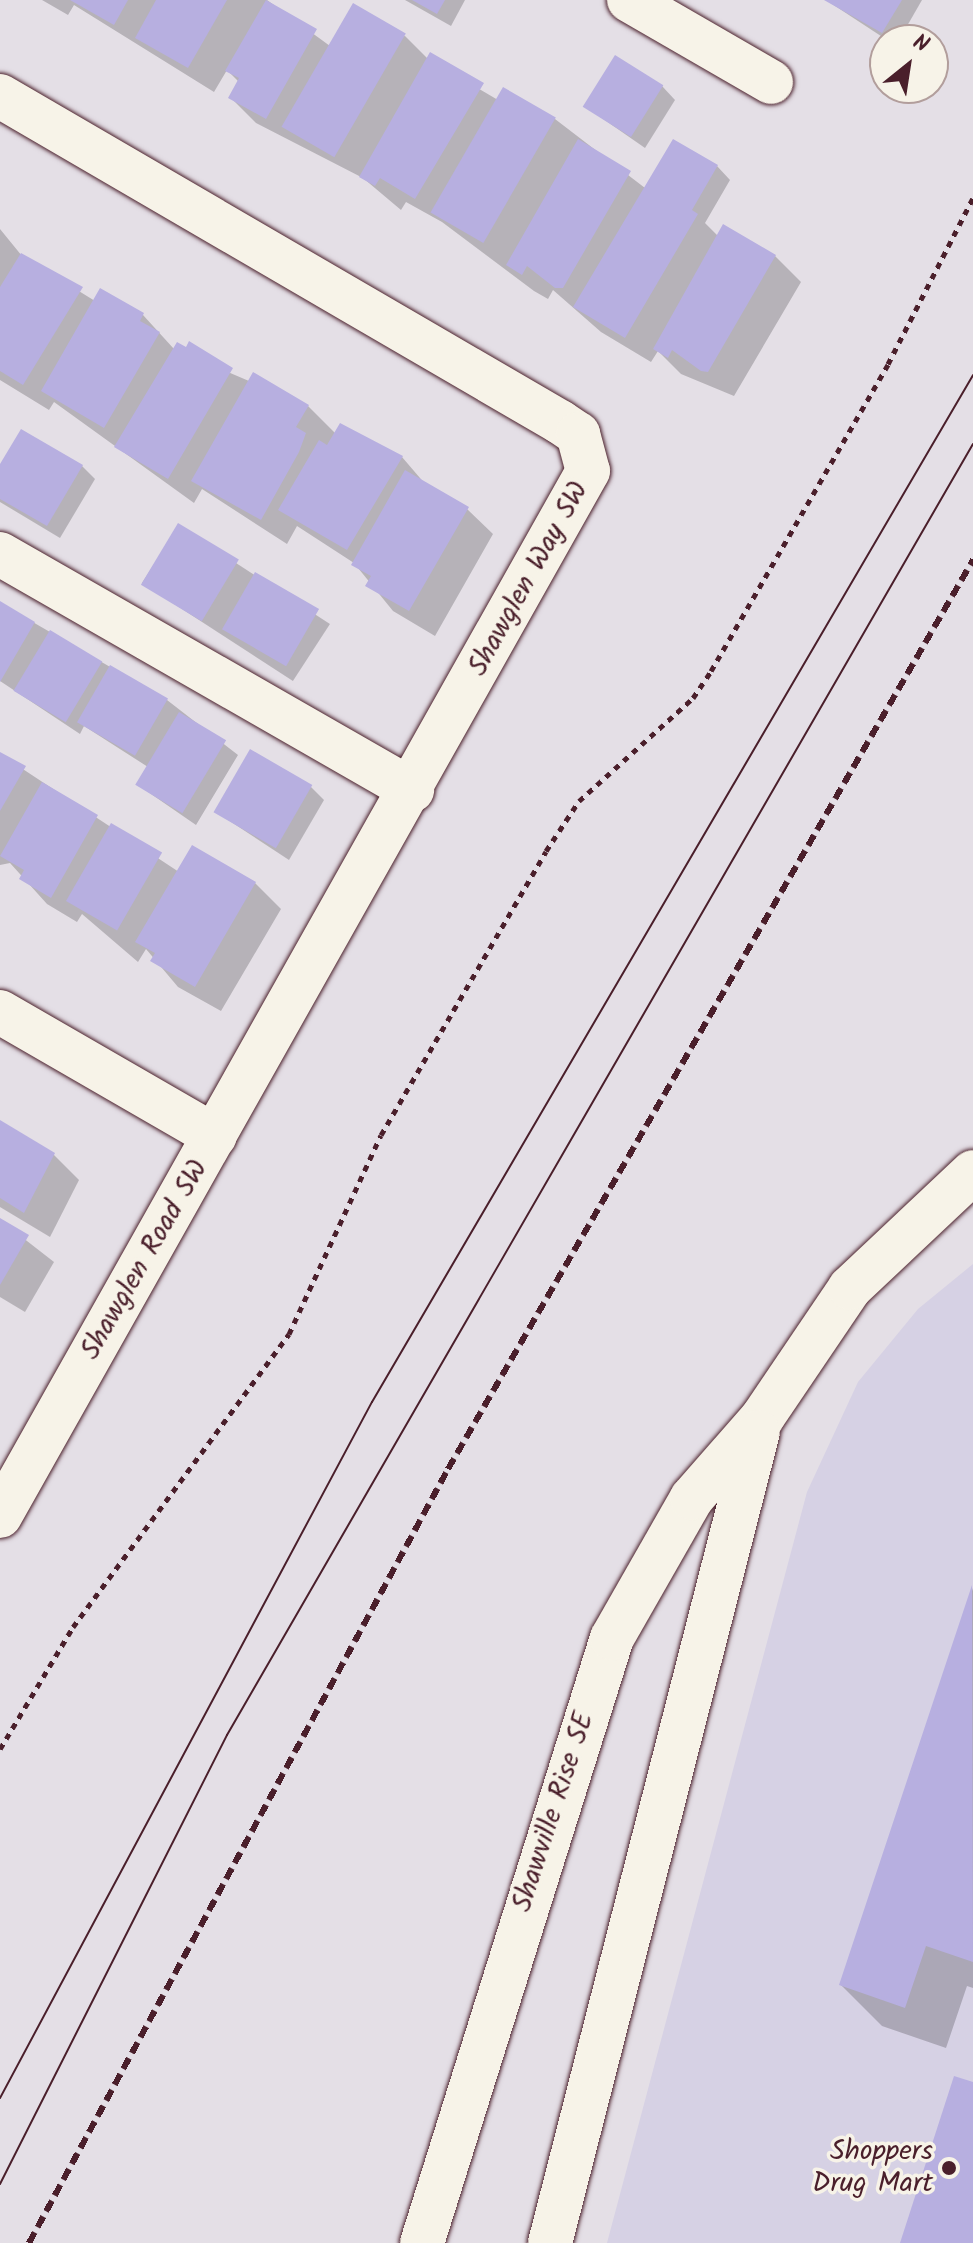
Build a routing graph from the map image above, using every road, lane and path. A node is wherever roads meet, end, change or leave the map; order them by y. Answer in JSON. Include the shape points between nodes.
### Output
{"nodes":[{"id":1,"x":629,"y":0,"type":"edge"},
{"id":2,"x":771,"y":82,"type":"dead end"},
{"id":3,"x":0,"y":96,"type":"edge"},
{"id":4,"x":973,"y":198,"type":"edge"},
{"id":5,"x":0,"y":554,"type":"edge"},
{"id":6,"x":412,"y":790,"type":"junction"},
{"id":7,"x":0,"y":1012,"type":"edge"},
{"id":8,"x":215,"y":1136,"type":"junction"},
{"id":9,"x":973,"y":1172,"type":"edge"},
{"id":10,"x":762,"y":1418,"type":"junction"},
{"id":11,"x":0,"y":1516,"type":"edge"},
{"id":12,"x":0,"y":1749,"type":"edge"},
{"id":13,"x":422,"y":2243,"type":"edge"},
{"id":14,"x":550,"y":2243,"type":"edge"}],
"edges":[{"from":1,"to":2,"type":"street"},
{"from":3,"to":6,"type":"street","name":"Shawglen Way SW","via":[[578,434],[587,453],[582,492]]},
{"from":4,"to":12,"type":"path","via":[[888,364],[711,671],[693,698],[579,801],[546,851],[381,1135],[289,1334],[73,1627]]},
{"from":5,"to":6,"type":"street"},
{"from":6,"to":8,"type":"street","name":"Shawglen Way SW"},
{"from":7,"to":8,"type":"street","name":"Shawglen Road SW"},
{"from":8,"to":11,"type":"street","name":"Shawglen Road SW"},
{"from":9,"to":10,"type":"street","name":"Shawville Rise SE","via":[[850,1288]]},
{"from":10,"to":13,"type":"street","name":"Shawville Rise SE","via":[[692,1498],[612,1638]]},
{"from":10,"to":14,"type":"street","name":"Shawville Rise SE"}]}
